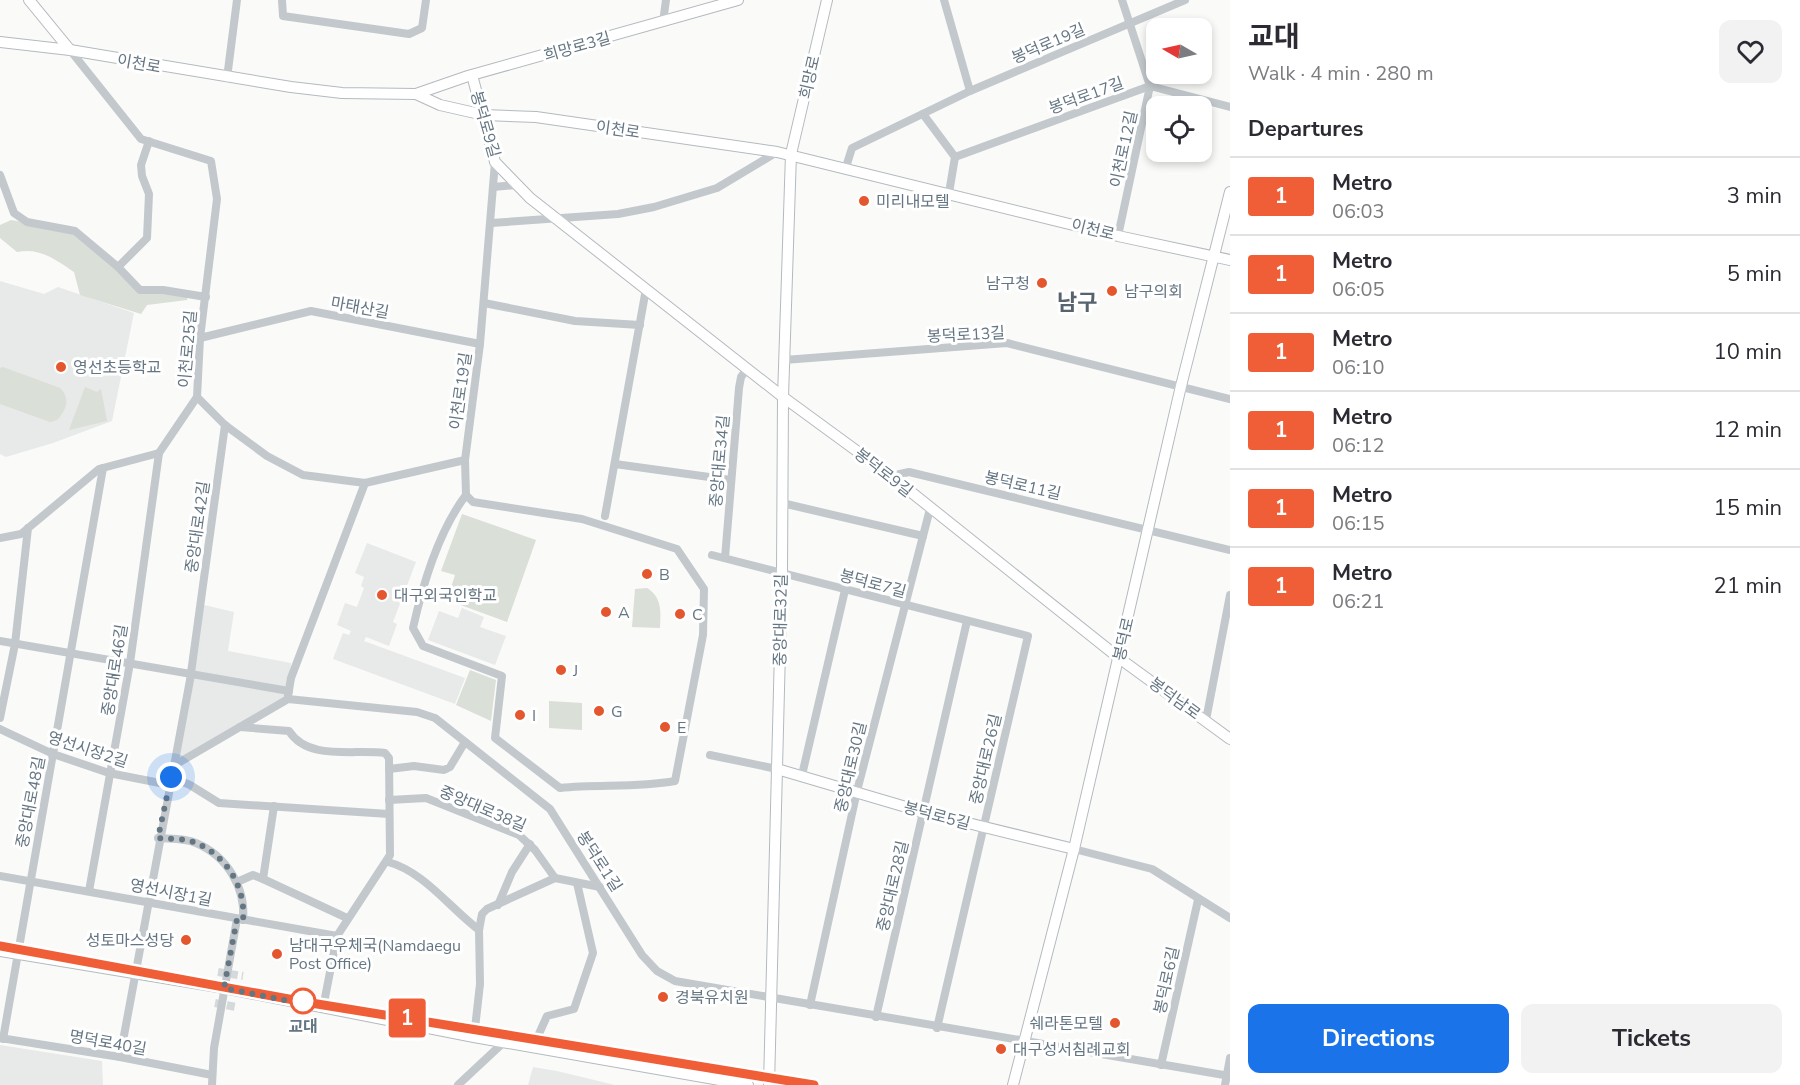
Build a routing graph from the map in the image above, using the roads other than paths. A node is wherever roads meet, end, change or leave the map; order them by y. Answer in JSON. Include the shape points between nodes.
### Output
{"nodes":[{"id":1,"x":29,"y":0,"type":"edge"},
{"id":2,"x":237,"y":0,"type":"edge"},
{"id":3,"x":282,"y":0,"type":"edge"},
{"id":4,"x":426,"y":0,"type":"edge"},
{"id":5,"x":666,"y":0,"type":"edge"},
{"id":6,"x":738,"y":0,"type":"edge"},
{"id":7,"x":827,"y":0,"type":"edge"},
{"id":8,"x":944,"y":0,"type":"edge"},
{"id":9,"x":1122,"y":0,"type":"edge"},
{"id":10,"x":1185,"y":0,"type":"edge"},
{"id":11,"x":663,"y":22,"type":"junction"},
{"id":12,"x":1130,"y":24,"type":"junction"},
{"id":13,"x":0,"y":42,"type":"edge"},
{"id":14,"x":70,"y":50,"type":"junction"},
{"id":15,"x":472,"y":75,"type":"junction"},
{"id":16,"x":227,"y":78,"type":"junction"},
{"id":17,"x":1150,"y":86,"type":"junction"},
{"id":18,"x":970,"y":91,"type":"junction"},
{"id":19,"x":416,"y":94,"type":"junction"},
{"id":20,"x":1230,"y":107,"type":"edge"},
{"id":21,"x":923,"y":114,"type":"junction"},
{"id":22,"x":484,"y":115,"type":"junction"},
{"id":23,"x":149,"y":141,"type":"junction"},
{"id":24,"x":777,"y":152,"type":"junction"},
{"id":25,"x":791,"y":154,"type":"junction"},
{"id":26,"x":954,"y":157,"type":"junction"},
{"id":27,"x":495,"y":162,"type":"junction"},
{"id":28,"x":846,"y":167,"type":"junction"},
{"id":29,"x":0,"y":175,"type":"edge"},
{"id":30,"x":517,"y":185,"type":"junction"},
{"id":31,"x":493,"y":187,"type":"junction"},
{"id":32,"x":1230,"y":192,"type":"edge"},
{"id":33,"x":949,"y":194,"type":"junction"},
{"id":34,"x":555,"y":219,"type":"junction"},
{"id":35,"x":491,"y":223,"type":"junction"},
{"id":36,"x":1118,"y":236,"type":"junction"},
{"id":37,"x":1214,"y":257,"type":"junction"},
{"id":38,"x":1230,"y":260,"type":"edge"},
{"id":39,"x":118,"y":267,"type":"junction"},
{"id":40,"x":646,"y":289,"type":"junction"},
{"id":41,"x":206,"y":297,"type":"junction"},
{"id":42,"x":484,"y":303,"type":"junction"},
{"id":43,"x":640,"y":325,"type":"junction"},
{"id":44,"x":200,"y":338,"type":"junction"},
{"id":45,"x":480,"y":344,"type":"junction"},
{"id":46,"x":784,"y":360,"type":"junction"},
{"id":47,"x":747,"y":369,"type":"junction"},
{"id":48,"x":1181,"y":386,"type":"junction"},
{"id":49,"x":197,"y":397,"type":"junction"},
{"id":50,"x":783,"y":397,"type":"junction"},
{"id":51,"x":1230,"y":399,"type":"edge"},
{"id":52,"x":225,"y":425,"type":"junction"},
{"id":53,"x":159,"y":453,"type":"junction"},
{"id":54,"x":465,"y":460,"type":"junction"},
{"id":55,"x":615,"y":464,"type":"junction"},
{"id":56,"x":104,"y":468,"type":"junction"},
{"id":57,"x":891,"y":476,"type":"junction"},
{"id":58,"x":731,"y":480,"type":"junction"},
{"id":59,"x":365,"y":483,"type":"junction"},
{"id":60,"x":466,"y":495,"type":"junction"},
{"id":61,"x":782,"y":503,"type":"junction"},
{"id":62,"x":930,"y":509,"type":"junction"},
{"id":63,"x":605,"y":516,"type":"dead end"},
{"id":64,"x":28,"y":528,"type":"junction"},
{"id":65,"x":1149,"y":528,"type":"junction"},
{"id":66,"x":923,"y":536,"type":"junction"},
{"id":67,"x":0,"y":538,"type":"edge"},
{"id":68,"x":1230,"y":550,"type":"edge"},
{"id":69,"x":712,"y":555,"type":"dead end"},
{"id":70,"x":725,"y":558,"type":"junction"},
{"id":71,"x":782,"y":572,"type":"junction"},
{"id":72,"x":845,"y":590,"type":"junction"},
{"id":73,"x":1230,"y":596,"type":"edge"},
{"id":74,"x":904,"y":605,"type":"junction"},
{"id":75,"x":967,"y":621,"type":"junction"},
{"id":76,"x":1028,"y":636,"type":"joint"},
{"id":77,"x":0,"y":641,"type":"edge"},
{"id":78,"x":15,"y":644,"type":"junction"},
{"id":79,"x":69,"y":655,"type":"junction"},
{"id":80,"x":1119,"y":658,"type":"junction"},
{"id":81,"x":130,"y":663,"type":"junction"},
{"id":82,"x":191,"y":673,"type":"junction"},
{"id":83,"x":288,"y":695,"type":"junction"},
{"id":84,"x":0,"y":718,"type":"edge"},
{"id":85,"x":1206,"y":720,"type":"junction"},
{"id":86,"x":240,"y":727,"type":"junction"},
{"id":87,"x":0,"y":729,"type":"edge"},
{"id":88,"x":1230,"y":739,"type":"edge"},
{"id":89,"x":465,"y":742,"type":"junction"},
{"id":90,"x":53,"y":754,"type":"junction"},
{"id":91,"x":710,"y":755,"type":"dead end"},
{"id":92,"x":173,"y":766,"type":"junction"},
{"id":93,"x":389,"y":769,"type":"junction"},
{"id":94,"x":777,"y":769,"type":"junction"},
{"id":95,"x":109,"y":773,"type":"junction"},
{"id":96,"x":802,"y":775,"type":"junction"},
{"id":97,"x":171,"y":781,"type":"junction"},
{"id":98,"x":857,"y":791,"type":"junction"},
{"id":99,"x":389,"y":800,"type":"junction"},
{"id":100,"x":274,"y":806,"type":"junction"},
{"id":101,"x":922,"y":812,"type":"junction"},
{"id":102,"x":389,"y":814,"type":"junction"},
{"id":103,"x":983,"y":827,"type":"junction"},
{"id":104,"x":158,"y":838,"type":"junction"},
{"id":105,"x":530,"y":844,"type":"junction"},
{"id":106,"x":1074,"y":849,"type":"junction"},
{"id":107,"x":388,"y":862,"type":"junction"},
{"id":108,"x":0,"y":876,"type":"edge"},
{"id":109,"x":555,"y":878,"type":"junction"},
{"id":110,"x":263,"y":879,"type":"junction"},
{"id":111,"x":29,"y":881,"type":"junction"},
{"id":112,"x":237,"y":882,"type":"junction"},
{"id":113,"x":577,"y":883,"type":"junction"},
{"id":114,"x":600,"y":886,"type":"junction"},
{"id":115,"x":89,"y":891,"type":"junction"},
{"id":116,"x":1198,"y":900,"type":"junction"},
{"id":117,"x":148,"y":901,"type":"junction"},
{"id":118,"x":498,"y":905,"type":"junction"},
{"id":119,"x":347,"y":918,"type":"junction"},
{"id":120,"x":1230,"y":918,"type":"edge"},
{"id":121,"x":240,"y":919,"type":"junction"},
{"id":122,"x":479,"y":930,"type":"junction"},
{"id":123,"x":337,"y":936,"type":"junction"},
{"id":124,"x":0,"y":951,"type":"edge"},
{"id":125,"x":17,"y":954,"type":"junction"},
{"id":126,"x":134,"y":974,"type":"junction"},
{"id":127,"x":224,"y":988,"type":"junction"},
{"id":128,"x":771,"y":997,"type":"junction"},
{"id":129,"x":810,"y":1005,"type":"junction"},
{"id":130,"x":322,"y":1008,"type":"junction"},
{"id":131,"x":876,"y":1017,"type":"junction"},
{"id":132,"x":937,"y":1028,"type":"junction"},
{"id":133,"x":474,"y":1037,"type":"junction"},
{"id":134,"x":2,"y":1038,"type":"edge"},
{"id":135,"x":1024,"y":1041,"type":"junction"},
{"id":136,"x":504,"y":1042,"type":"junction"},
{"id":137,"x":533,"y":1047,"type":"junction"},
{"id":138,"x":120,"y":1056,"type":"junction"},
{"id":139,"x":1230,"y":1058,"type":"edge"},
{"id":140,"x":1161,"y":1065,"type":"junction"},
{"id":141,"x":212,"y":1075,"type":"junction"},
{"id":142,"x":1228,"y":1076,"type":"edge"},
{"id":143,"x":1016,"y":1079,"type":"edge"},
{"id":144,"x":212,"y":1085,"type":"edge"},
{"id":145,"x":458,"y":1085,"type":"edge"},
{"id":146,"x":748,"y":1085,"type":"edge"},
{"id":147,"x":769,"y":1085,"type":"edge"},
{"id":148,"x":1003,"y":1085,"type":"edge"},
{"id":149,"x":1224,"y":1085,"type":"edge"}],
"edges":[{"from":1,"to":14,"type":"street"},
{"from":2,"to":16,"type":"street"},
{"from":3,"to":4,"type":"street","via":[[284,16],[409,34],[422,28]]},
{"from":5,"to":11,"type":"street"},
{"from":6,"to":11,"type":"street","name":"희망로3길"},
{"from":7,"to":25,"type":"street","name":"희망로"},
{"from":8,"to":18,"type":"street"},
{"from":9,"to":12,"type":"street","name":"이천로12길"},
{"from":10,"to":12,"type":"street","name":"봉덕로19길"},
{"from":11,"to":15,"type":"street","name":"희망로3길"},
{"from":12,"to":17,"type":"street","name":"이천로12길"},
{"from":12,"to":18,"type":"street","name":"봉덕로19길"},
{"from":13,"to":14,"type":"street","name":"이천로"},
{"from":14,"to":16,"type":"street","name":"이천로"},
{"from":14,"to":23,"type":"street","via":[[141,139]]},
{"from":15,"to":19,"type":"street","name":"희망로3길"},
{"from":15,"to":22,"type":"street","name":"봉덕로9길"},
{"from":16,"to":19,"type":"street","name":"이천로","via":[[342,93]]},
{"from":17,"to":20,"type":"street","name":"봉덕로17길"},
{"from":17,"to":26,"type":"street","name":"봉덕로17길"},
{"from":17,"to":36,"type":"street","name":"이천로12길"},
{"from":18,"to":21,"type":"street","name":"봉덕로19길"},
{"from":19,"to":22,"type":"street","name":"이천로","via":[[440,105]]},
{"from":21,"to":26,"type":"street"},
{"from":21,"to":28,"type":"street","name":"봉덕로19길","via":[[852,148]]},
{"from":22,"to":24,"type":"street","name":"이천로","via":[[536,117]]},
{"from":22,"to":27,"type":"street","name":"봉덕로9길"},
{"from":23,"to":39,"type":"street","via":[[141,165],[149,194],[147,238]]},
{"from":23,"to":41,"type":"street","name":"이천로25길","via":[[211,161],[217,199]]},
{"from":24,"to":25,"type":"street","name":"이천로"},
{"from":24,"to":34,"type":"street","via":[[717,188],[618,214]]},
{"from":25,"to":28,"type":"street","name":"이천로"},
{"from":25,"to":46,"type":"street","name":"중앙대로32길"},
{"from":26,"to":33,"type":"street"},
{"from":27,"to":30,"type":"street","name":"봉덕로9길"},
{"from":27,"to":31,"type":"street","name":"이천로19길"},
{"from":28,"to":33,"type":"street","name":"이천로"},
{"from":29,"to":39,"type":"street","via":[[14,213],[27,222],[75,231]]},
{"from":30,"to":31,"type":"street"},
{"from":30,"to":34,"type":"street","name":"봉덕로9길"},
{"from":31,"to":35,"type":"street","name":"이천로19길"},
{"from":32,"to":37,"type":"street","name":"봉덕로"},
{"from":33,"to":36,"type":"street","name":"이천로"},
{"from":34,"to":35,"type":"street"},
{"from":34,"to":40,"type":"street","name":"봉덕로9길"},
{"from":35,"to":42,"type":"street","name":"이천로19길"},
{"from":36,"to":37,"type":"street","name":"이천로"},
{"from":37,"to":38,"type":"street","name":"이천로"},
{"from":37,"to":48,"type":"street","name":"봉덕로"},
{"from":39,"to":41,"type":"street","via":[[140,290]]},
{"from":40,"to":43,"type":"street"},
{"from":40,"to":47,"type":"street","name":"봉덕로9길"},
{"from":41,"to":44,"type":"street","name":"이천로25길"},
{"from":42,"to":43,"type":"street","via":[[575,321]]},
{"from":42,"to":45,"type":"street","name":"이천로19길"},
{"from":43,"to":55,"type":"street"},
{"from":44,"to":45,"type":"street","name":"마태산길","via":[[312,311]]},
{"from":44,"to":49,"type":"street","name":"이천로25길"},
{"from":45,"to":54,"type":"street","name":"이천로19길"},
{"from":46,"to":48,"type":"street","name":"봉덕로13길","via":[[1007,343]]},
{"from":46,"to":50,"type":"street","name":"중앙대로32길"},
{"from":47,"to":50,"type":"street","name":"봉덕로9길"},
{"from":47,"to":58,"type":"street","name":"중앙대로34길","via":[[739,388]]},
{"from":48,"to":51,"type":"street","name":"봉덕로13길"},
{"from":48,"to":65,"type":"street","name":"봉덕로"},
{"from":49,"to":52,"type":"street"},
{"from":49,"to":53,"type":"street","name":"이천로25길"},
{"from":50,"to":57,"type":"street","name":"봉덕로9길"},
{"from":50,"to":61,"type":"street","name":"중앙대로32길"},
{"from":52,"to":59,"type":"street","via":[[287,469],[303,475]]},
{"from":52,"to":82,"type":"street","name":"중앙대로42길"},
{"from":53,"to":56,"type":"street"},
{"from":53,"to":81,"type":"street","name":"중앙대로46길"},
{"from":54,"to":59,"type":"street"},
{"from":54,"to":60,"type":"street","name":"이천로19길"},
{"from":55,"to":58,"type":"street"},
{"from":55,"to":63,"type":"street"},
{"from":56,"to":64,"type":"street"},
{"from":56,"to":79,"type":"street","name":"중앙대로48길"},
{"from":57,"to":62,"type":"street","name":"봉덕로9길"},
{"from":57,"to":65,"type":"street","name":"봉덕로11길","via":[[909,472]]},
{"from":58,"to":70,"type":"street","name":"중앙대로34길"},
{"from":59,"to":83,"type":"street"},
{"from":60,"to":60,"type":"street","via":[[474,502],[582,519],[677,549],[704,589],[703,635],[675,781],[650,786],[560,788],[495,738],[502,676],[423,646],[413,628],[450,517]]},
{"from":61,"to":66,"type":"street"},
{"from":61,"to":71,"type":"street","name":"중앙대로32길"},
{"from":62,"to":66,"type":"street","name":"중앙대로30길"},
{"from":62,"to":80,"type":"street","name":"봉덕로9길"},
{"from":64,"to":67,"type":"street","via":[[21,534]]},
{"from":64,"to":78,"type":"street"},
{"from":65,"to":68,"type":"street","name":"봉덕로11길"},
{"from":65,"to":80,"type":"street","name":"봉덕로"},
{"from":66,"to":74,"type":"street","name":"중앙대로30길"},
{"from":69,"to":70,"type":"street","name":"봉덕로7길"},
{"from":70,"to":71,"type":"street","name":"봉덕로7길"},
{"from":71,"to":72,"type":"street","name":"봉덕로7길"},
{"from":71,"to":94,"type":"street","name":"중앙대로32길"},
{"from":72,"to":74,"type":"street","name":"봉덕로7길"},
{"from":72,"to":96,"type":"street"},
{"from":73,"to":85,"type":"street"},
{"from":74,"to":75,"type":"street","name":"봉덕로7길"},
{"from":74,"to":98,"type":"street","name":"중앙대로30길"},
{"from":75,"to":76,"type":"street","name":"봉덕로7길"},
{"from":75,"to":101,"type":"street","name":"중앙대로28길"},
{"from":76,"to":103,"type":"street","name":"중앙대로26길"},
{"from":77,"to":78,"type":"street"},
{"from":78,"to":79,"type":"street"},
{"from":78,"to":84,"type":"street"},
{"from":79,"to":81,"type":"street"},
{"from":79,"to":90,"type":"street","name":"중앙대로48길"},
{"from":80,"to":85,"type":"street","name":"봉덕남로"},
{"from":80,"to":106,"type":"street","name":"봉덕로"},
{"from":81,"to":82,"type":"street"},
{"from":81,"to":95,"type":"street","name":"중앙대로46길"},
{"from":82,"to":83,"type":"street"},
{"from":82,"to":92,"type":"street","name":"중앙대로42길"},
{"from":83,"to":86,"type":"street"},
{"from":83,"to":89,"type":"street","name":"봉덕로1길","via":[[417,712],[435,718]]},
{"from":85,"to":88,"type":"street","name":"봉덕남로"},
{"from":86,"to":92,"type":"street"},
{"from":86,"to":93,"type":"street","via":[[289,731],[294,740],[316,749],[385,753]]},
{"from":87,"to":90,"type":"street","name":"영선시장2길"},
{"from":89,"to":93,"type":"street","via":[[444,770],[414,766]]},
{"from":89,"to":114,"type":"street","name":"봉덕로1길","via":[[550,809]]},
{"from":90,"to":95,"type":"street","name":"영선시장2길"},
{"from":90,"to":111,"type":"street","name":"중앙대로48길"},
{"from":91,"to":94,"type":"street","name":"봉덕로5길"},
{"from":92,"to":97,"type":"street","name":"중앙대로42길"},
{"from":93,"to":99,"type":"street"},
{"from":94,"to":96,"type":"street","name":"봉덕로5길"},
{"from":94,"to":128,"type":"street","name":"중앙대로32길"},
{"from":95,"to":97,"type":"street","name":"영선시장2길"},
{"from":95,"to":115,"type":"street","name":"중앙대로46길"},
{"from":96,"to":98,"type":"street","name":"봉덕로5길"},
{"from":97,"to":100,"type":"street","name":"영선시장2길","via":[[190,785],[219,802]]},
{"from":97,"to":104,"type":"street","name":"중앙대로42길"},
{"from":98,"to":101,"type":"street","name":"봉덕로5길"},
{"from":98,"to":129,"type":"street","name":"중앙대로30길"},
{"from":99,"to":102,"type":"street"},
{"from":99,"to":105,"type":"street","name":"중앙대로38길","via":[[426,798],[513,832]]},
{"from":100,"to":102,"type":"street","name":"영선시장2길"},
{"from":100,"to":110,"type":"street"},
{"from":101,"to":103,"type":"street","name":"봉덕로5길"},
{"from":101,"to":131,"type":"street","name":"중앙대로28길"},
{"from":102,"to":107,"type":"street"},
{"from":103,"to":106,"type":"street","name":"봉덕로5길"},
{"from":103,"to":132,"type":"street","name":"중앙대로26길"},
{"from":104,"to":112,"type":"street","via":[[197,843],[221,862]]},
{"from":104,"to":117,"type":"street","name":"중앙대로42길"},
{"from":105,"to":109,"type":"street","name":"중앙대로38길"},
{"from":105,"to":118,"type":"street","name":"중앙대로38길"},
{"from":106,"to":116,"type":"street","via":[[1152,869]]},
{"from":106,"to":135,"type":"street","name":"봉덕로"},
{"from":107,"to":119,"type":"street"},
{"from":107,"to":122,"type":"street","via":[[415,874]]},
{"from":108,"to":111,"type":"street","name":"영선시장1길"},
{"from":109,"to":113,"type":"street"},
{"from":109,"to":118,"type":"street","name":"중앙대로38길"},
{"from":110,"to":112,"type":"street","via":[[254,875]]},
{"from":110,"to":119,"type":"street"},
{"from":111,"to":115,"type":"street","name":"영선시장1길"},
{"from":111,"to":125,"type":"street","name":"중앙대로48길"},
{"from":112,"to":121,"type":"street","via":[[245,902]]},
{"from":113,"to":114,"type":"street"},
{"from":113,"to":137,"type":"street","via":[[593,952],[574,1009],[547,1016]]},
{"from":114,"to":128,"type":"street","name":"봉덕로1길","via":[[628,935],[657,972],[675,981]]},
{"from":115,"to":117,"type":"street","name":"영선시장1길"},
{"from":116,"to":120,"type":"street"},
{"from":116,"to":140,"type":"street","name":"봉덕로6길"},
{"from":117,"to":121,"type":"street","name":"영선시장1길"},
{"from":117,"to":126,"type":"street","name":"중앙대로42길"},
{"from":118,"to":122,"type":"street","name":"중앙대로38길","via":[[482,914]]},
{"from":119,"to":123,"type":"street"},
{"from":121,"to":123,"type":"street","name":"영선시장1길"},
{"from":121,"to":127,"type":"street"},
{"from":122,"to":133,"type":"street","via":[[480,984]]},
{"from":123,"to":130,"type":"street"},
{"from":124,"to":125,"type":"street"},
{"from":125,"to":126,"type":"street"},
{"from":125,"to":134,"type":"street","name":"중앙대로48길"},
{"from":126,"to":127,"type":"street"},
{"from":126,"to":138,"type":"street","name":"중앙대로42길"},
{"from":127,"to":130,"type":"street"},
{"from":127,"to":141,"type":"street"},
{"from":128,"to":129,"type":"street","name":"봉덕로1길"},
{"from":128,"to":147,"type":"street","name":"중앙대로32길"},
{"from":129,"to":131,"type":"street","name":"봉덕로1길"},
{"from":130,"to":133,"type":"street"},
{"from":131,"to":132,"type":"street","name":"봉덕로1길"},
{"from":132,"to":135,"type":"street","name":"봉덕로1길"},
{"from":133,"to":136,"type":"street"},
{"from":134,"to":138,"type":"street","name":"명덕로40길"},
{"from":135,"to":140,"type":"street","name":"봉덕로1길"},
{"from":135,"to":143,"type":"street","name":"봉덕로"},
{"from":136,"to":137,"type":"street"},
{"from":136,"to":145,"type":"street"},
{"from":137,"to":146,"type":"street"},
{"from":138,"to":141,"type":"street","name":"명덕로40길"},
{"from":139,"to":142,"type":"street"},
{"from":140,"to":142,"type":"street","name":"봉덕로1길"},
{"from":141,"to":144,"type":"street"},
{"from":142,"to":149,"type":"street"},
{"from":143,"to":148,"type":"street"}]}
